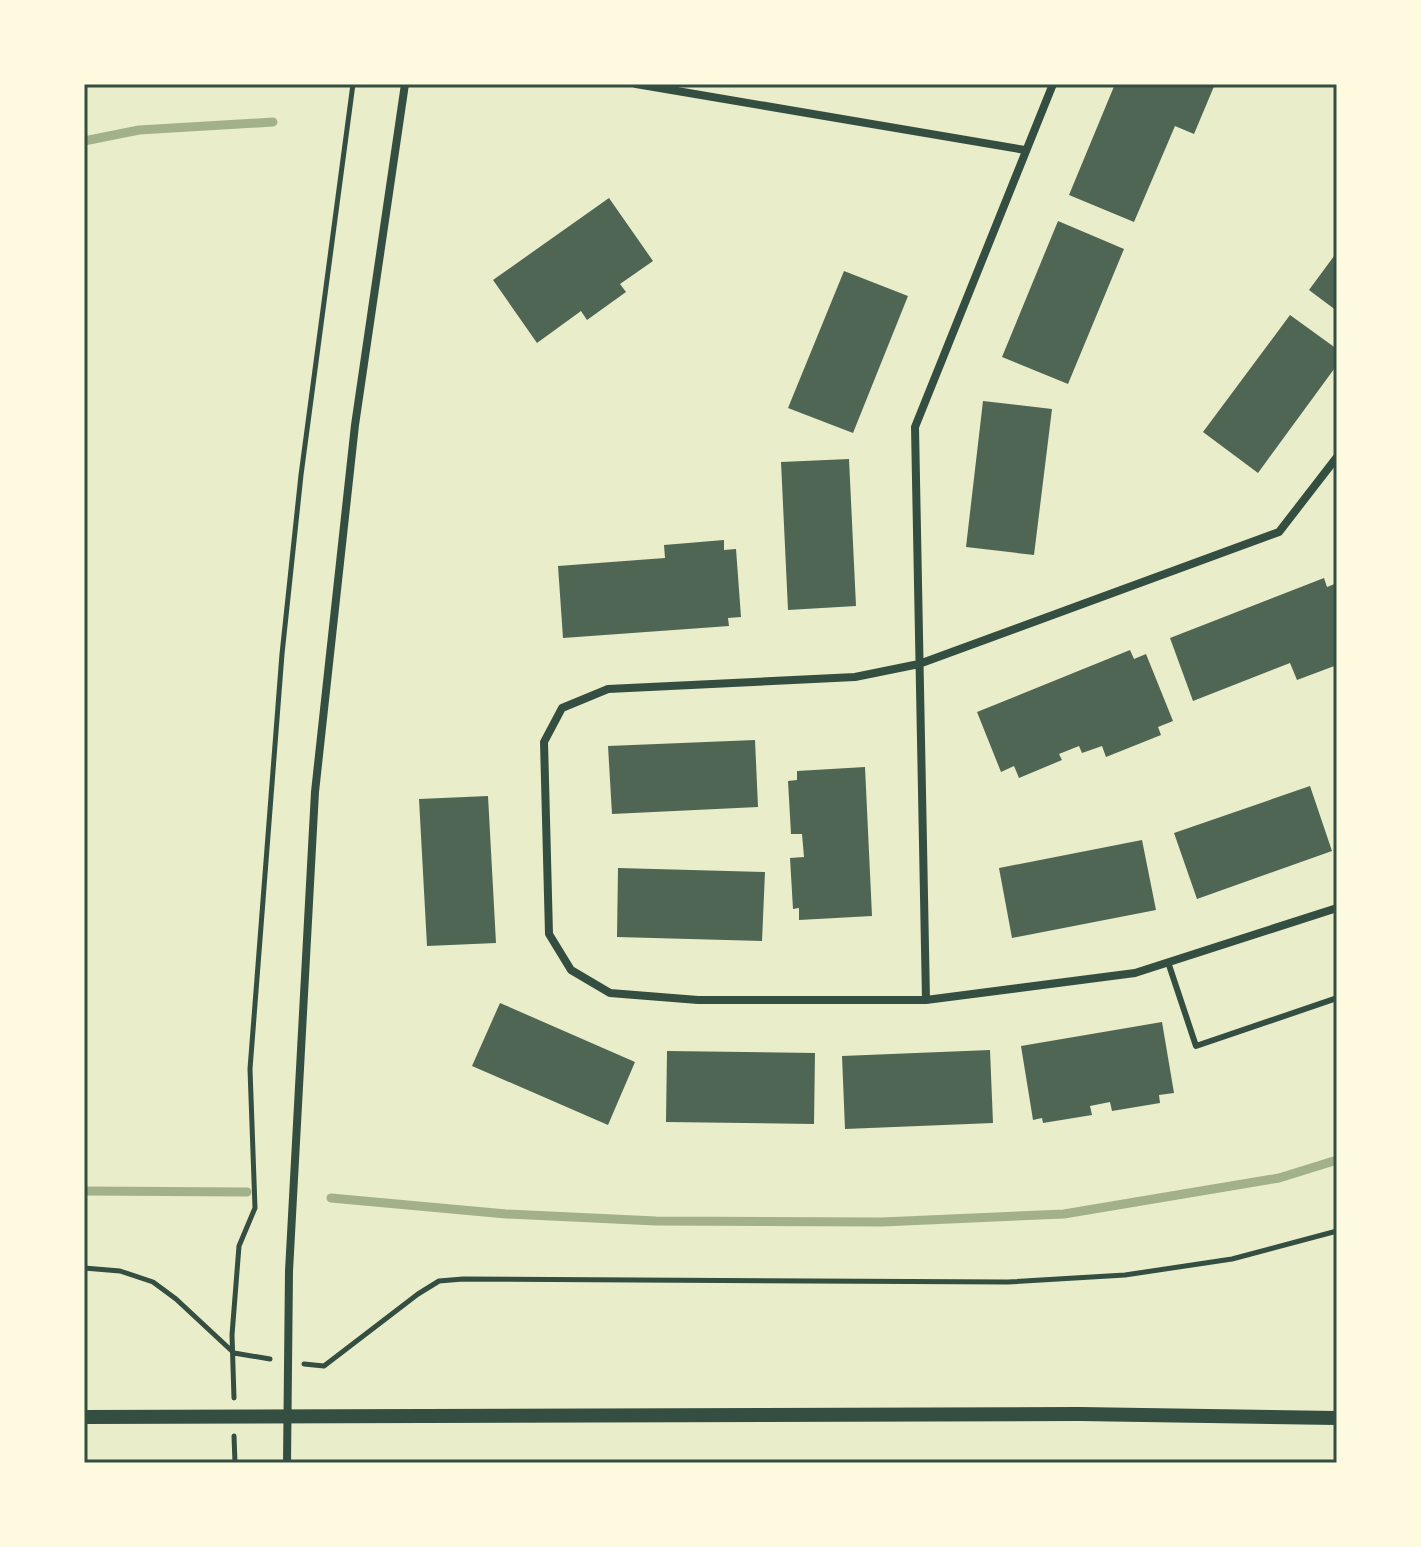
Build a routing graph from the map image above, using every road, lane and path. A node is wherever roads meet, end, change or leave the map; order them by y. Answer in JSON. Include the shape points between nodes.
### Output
{"nodes":[{"id":1,"x":353,"y":84,"type":"edge"},
{"id":2,"x":405,"y":84,"type":"edge"},
{"id":3,"x":636,"y":84,"type":"edge"},
{"id":4,"x":1053,"y":84,"type":"edge"},
{"id":5,"x":1025,"y":150,"type":"junction"},
{"id":6,"x":1337,"y":457,"type":"edge"},
{"id":7,"x":919,"y":664,"type":"junction"},
{"id":8,"x":1337,"y":908,"type":"edge"},
{"id":9,"x":1168,"y":962,"type":"junction"},
{"id":10,"x":1337,"y":998,"type":"edge"},
{"id":11,"x":926,"y":1000,"type":"junction"},
{"id":12,"x":1337,"y":1231,"type":"edge"},
{"id":13,"x":84,"y":1268,"type":"edge"},
{"id":14,"x":234,"y":1353,"type":"junction"},
{"id":15,"x":287,"y":1363,"type":"junction"},
{"id":16,"x":286,"y":1416,"type":"junction"},
{"id":17,"x":84,"y":1417,"type":"edge"},
{"id":18,"x":1337,"y":1418,"type":"edge"},
{"id":19,"x":287,"y":1463,"type":"edge"}],
"edges":[{"from":1,"to":14,"type":"path","via":[[282,654],[250,1069],[255,1208],[239,1246]]},
{"from":2,"to":15,"type":"street","via":[[355,425],[315,792]]},
{"from":3,"to":5,"type":"street"},
{"from":4,"to":5,"type":"street"},
{"from":5,"to":7,"type":"street","via":[[915,427]]},
{"from":6,"to":7,"type":"street","via":[[1279,532]]},
{"from":7,"to":11,"type":"street"},
{"from":7,"to":11,"type":"street","via":[[855,677],[608,689],[562,708],[544,742],[549,934],[571,970],[610,993],[698,1000]]},
{"from":8,"to":9,"type":"street"},
{"from":9,"to":10,"type":"lane","via":[[1196,1046]]},
{"from":9,"to":11,"type":"street","via":[[1135,973]]},
{"from":12,"to":15,"type":"path","via":[[1232,1259],[1125,1275],[1008,1282],[439,1281],[324,1366]]},
{"from":13,"to":14,"type":"path","via":[[120,1271],[153,1282]]},
{"from":14,"to":15,"type":"path"},
{"from":15,"to":16,"type":"street"},
{"from":16,"to":17,"type":"street"},
{"from":16,"to":18,"type":"street"},
{"from":16,"to":19,"type":"street"}]}
